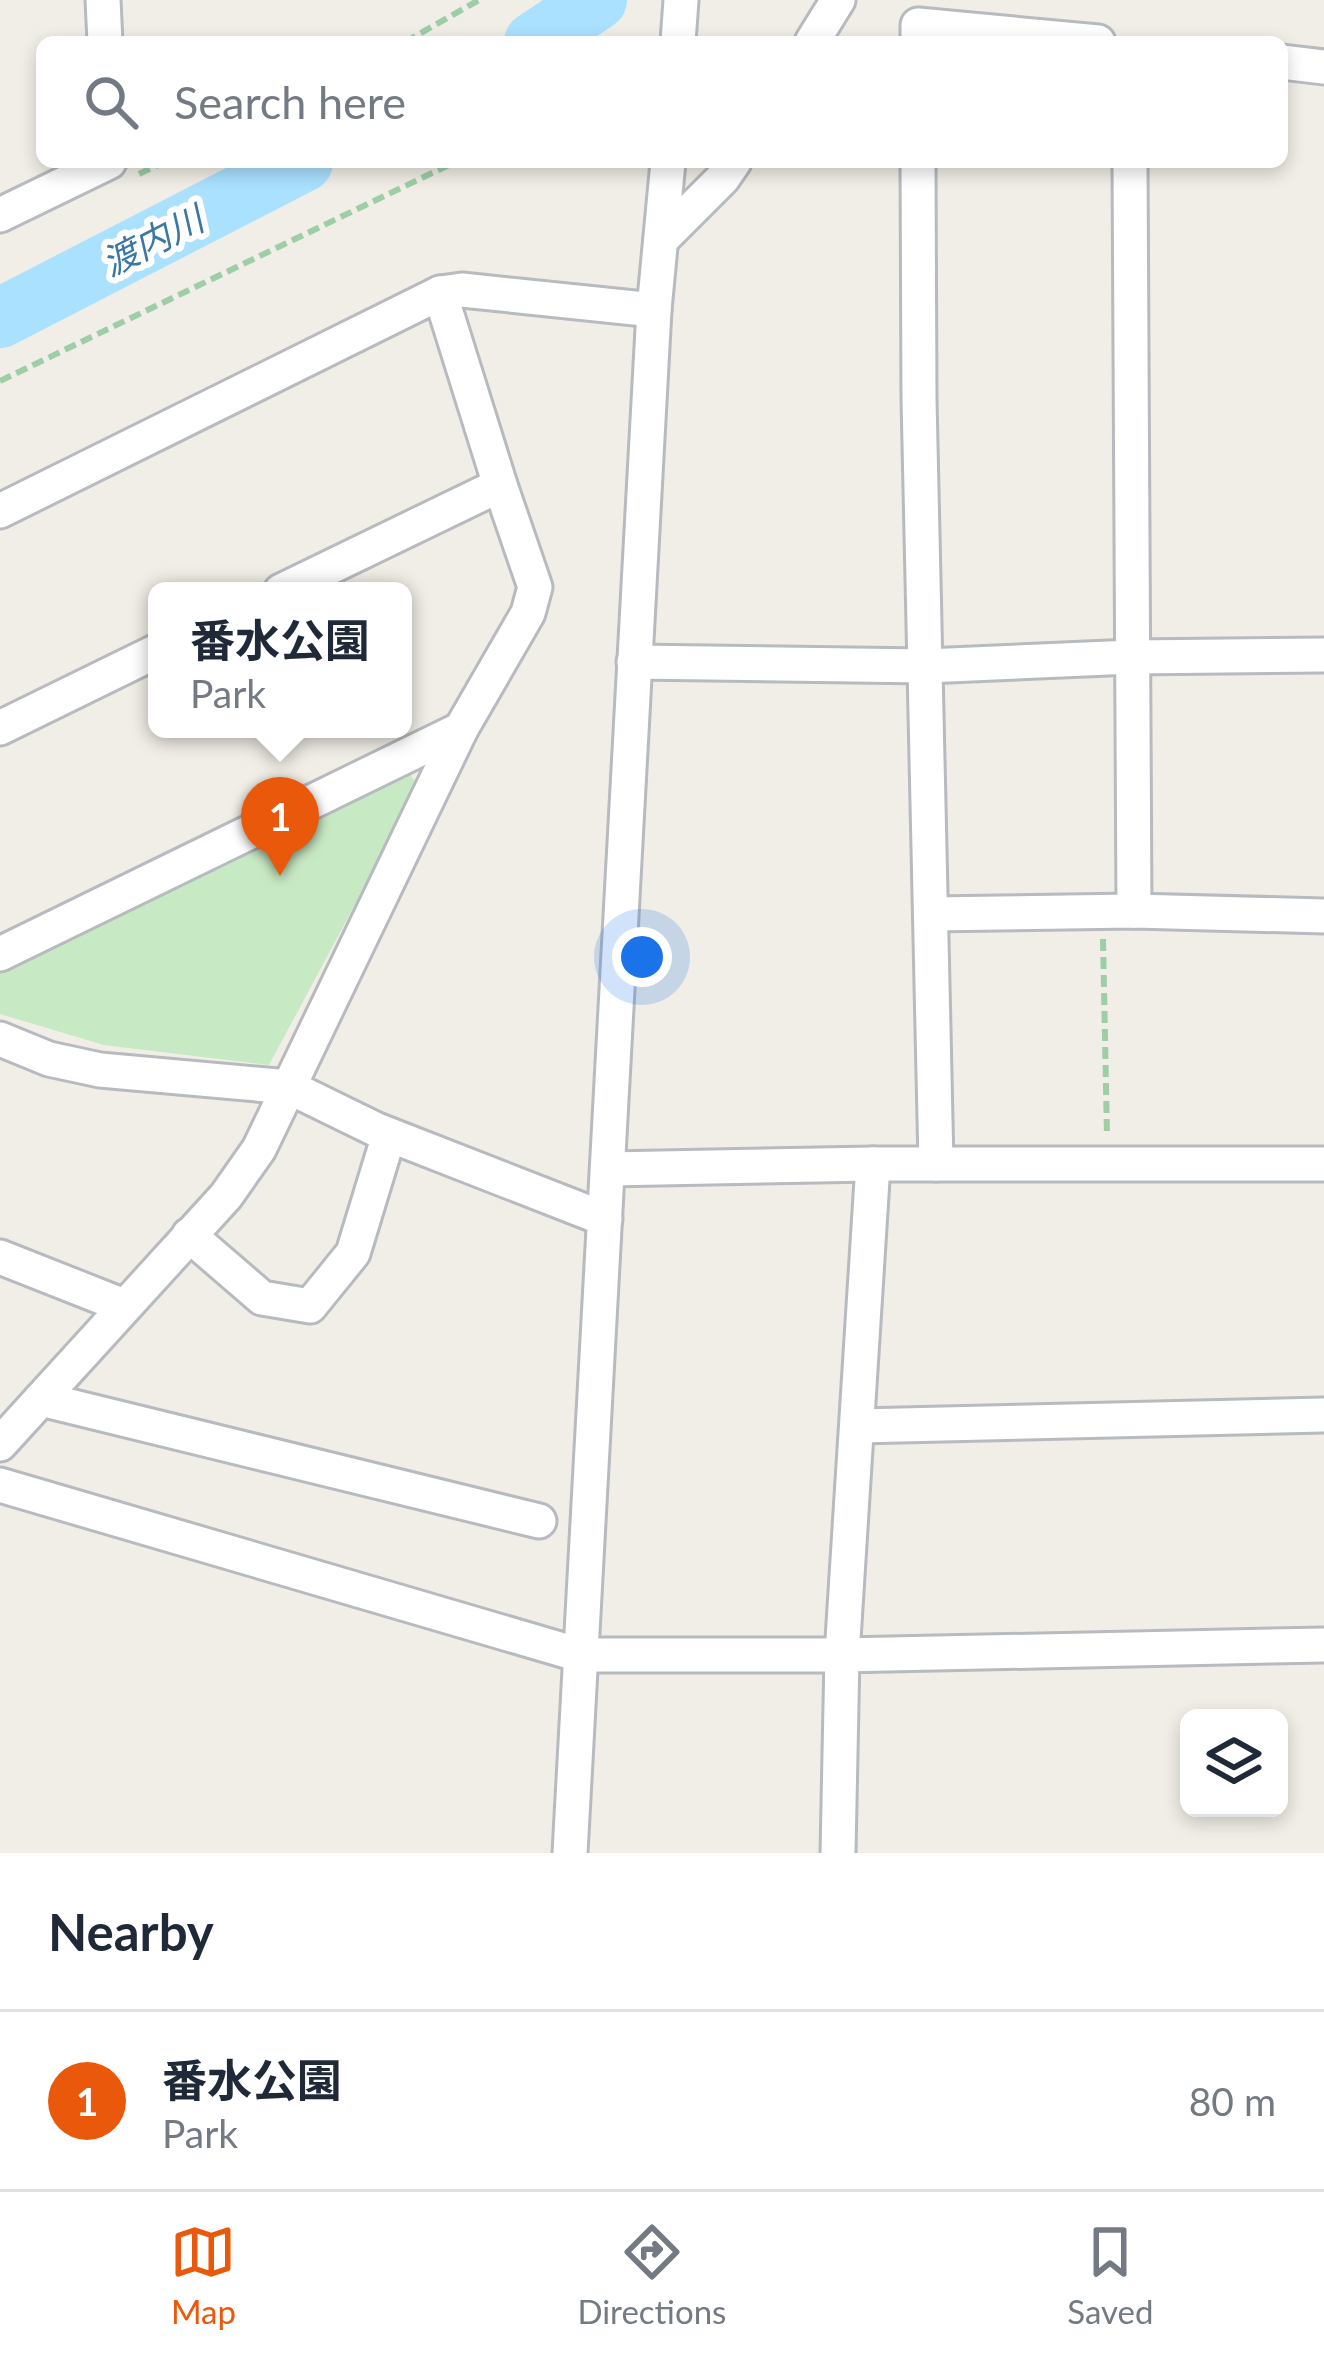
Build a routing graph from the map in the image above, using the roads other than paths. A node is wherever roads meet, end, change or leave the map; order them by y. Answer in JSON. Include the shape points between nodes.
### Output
{"nodes":[{"id":1,"x":103,"y":0,"type":"edge"},
{"id":2,"x":838,"y":0,"type":"edge"},
{"id":3,"x":105,"y":36,"type":"edge"},
{"id":4,"x":816,"y":36,"type":"edge"},
{"id":5,"x":918,"y":36,"type":"edge"},
{"id":6,"x":1030,"y":36,"type":"edge"},
{"id":7,"x":1288,"y":63,"type":"edge"},
{"id":8,"x":1324,"y":67,"type":"edge"},
{"id":9,"x":96,"y":168,"type":"edge"},
{"id":10,"x":667,"y":168,"type":"edge"},
{"id":11,"x":730,"y":168,"type":"edge"},
{"id":12,"x":918,"y":168,"type":"edge"},
{"id":13,"x":1130,"y":168,"type":"edge"},
{"id":14,"x":0,"y":214,"type":"edge"},
{"id":15,"x":661,"y":241,"type":"junction"},
{"id":16,"x":440,"y":293,"type":"junction"},
{"id":17,"x":654,"y":310,"type":"junction"},
{"id":18,"x":500,"y":485,"type":"junction"},
{"id":19,"x":0,"y":511,"type":"edge"},
{"id":20,"x":300,"y":582,"type":"edge"},
{"id":21,"x":148,"y":655,"type":"edge"},
{"id":22,"x":1324,"y":655,"type":"edge"},
{"id":23,"x":1132,"y":657,"type":"junction"},
{"id":24,"x":634,"y":662,"type":"junction"},
{"id":25,"x":926,"y":666,"type":"junction"},
{"id":26,"x":0,"y":728,"type":"edge"},
{"id":27,"x":460,"y":729,"type":"junction"},
{"id":28,"x":1118,"y":912,"type":"junction"},
{"id":29,"x":931,"y":914,"type":"junction"},
{"id":30,"x":1324,"y":916,"type":"edge"},
{"id":31,"x":0,"y":954,"type":"edge"},
{"id":32,"x":0,"y":1039,"type":"edge"},
{"id":33,"x":289,"y":1087,"type":"junction"},
{"id":34,"x":389,"y":1135,"type":"junction"},
{"id":35,"x":873,"y":1164,"type":"junction"},
{"id":36,"x":936,"y":1164,"type":"junction"},
{"id":37,"x":1324,"y":1164,"type":"edge"},
{"id":38,"x":608,"y":1169,"type":"junction"},
{"id":39,"x":604,"y":1219,"type":"junction"},
{"id":40,"x":189,"y":1235,"type":"junction"},
{"id":41,"x":0,"y":1257,"type":"edge"},
{"id":42,"x":124,"y":1306,"type":"junction"},
{"id":43,"x":40,"y":1399,"type":"junction"},
{"id":44,"x":1324,"y":1415,"type":"edge"},
{"id":45,"x":858,"y":1426,"type":"junction"},
{"id":46,"x":0,"y":1444,"type":"edge"},
{"id":47,"x":0,"y":1485,"type":"edge"},
{"id":48,"x":539,"y":1521,"type":"dead end"},
{"id":49,"x":1324,"y":1645,"type":"edge"},
{"id":50,"x":580,"y":1655,"type":"junction"},
{"id":51,"x":842,"y":1655,"type":"junction"},
{"id":52,"x":570,"y":1853,"type":"edge"},
{"id":53,"x":838,"y":1853,"type":"edge"}],
"edges":[{"from":1,"to":3,"type":"street"},
{"from":2,"to":4,"type":"street"},
{"from":5,"to":6,"type":"street","via":[[918,26]]},
{"from":7,"to":8,"type":"street"},
{"from":9,"to":14,"type":"street"},
{"from":10,"to":15,"type":"street"},
{"from":11,"to":15,"type":"street"},
{"from":12,"to":25,"type":"street"},
{"from":13,"to":23,"type":"street"},
{"from":15,"to":17,"type":"street"},
{"from":16,"to":17,"type":"street"},
{"from":16,"to":18,"type":"street"},
{"from":16,"to":19,"type":"street"},
{"from":17,"to":24,"type":"street"},
{"from":18,"to":20,"type":"street"},
{"from":18,"to":27,"type":"street","via":[[536,586]]},
{"from":21,"to":26,"type":"street"},
{"from":22,"to":23,"type":"street"},
{"from":23,"to":25,"type":"street"},
{"from":23,"to":28,"type":"street"},
{"from":24,"to":25,"type":"street"},
{"from":24,"to":38,"type":"street"},
{"from":25,"to":29,"type":"street"},
{"from":27,"to":31,"type":"street"},
{"from":27,"to":33,"type":"street"},
{"from":28,"to":29,"type":"street"},
{"from":28,"to":30,"type":"street"},
{"from":29,"to":36,"type":"street"},
{"from":32,"to":33,"type":"street","via":[[100,1070]]},
{"from":33,"to":34,"type":"street"},
{"from":33,"to":40,"type":"street","via":[[259,1149]]},
{"from":34,"to":39,"type":"street"},
{"from":34,"to":40,"type":"street","via":[[353,1253],[310,1306],[262,1298]]},
{"from":35,"to":36,"type":"street"},
{"from":35,"to":38,"type":"street"},
{"from":35,"to":45,"type":"street"},
{"from":36,"to":37,"type":"street"},
{"from":38,"to":39,"type":"street"},
{"from":39,"to":50,"type":"street"},
{"from":40,"to":42,"type":"street"},
{"from":41,"to":42,"type":"street"},
{"from":42,"to":43,"type":"street"},
{"from":43,"to":46,"type":"street"},
{"from":43,"to":48,"type":"street"},
{"from":44,"to":45,"type":"street"},
{"from":45,"to":51,"type":"street"},
{"from":47,"to":50,"type":"street"},
{"from":49,"to":51,"type":"street"},
{"from":50,"to":51,"type":"street"},
{"from":50,"to":52,"type":"street"},
{"from":51,"to":53,"type":"street"}]}
